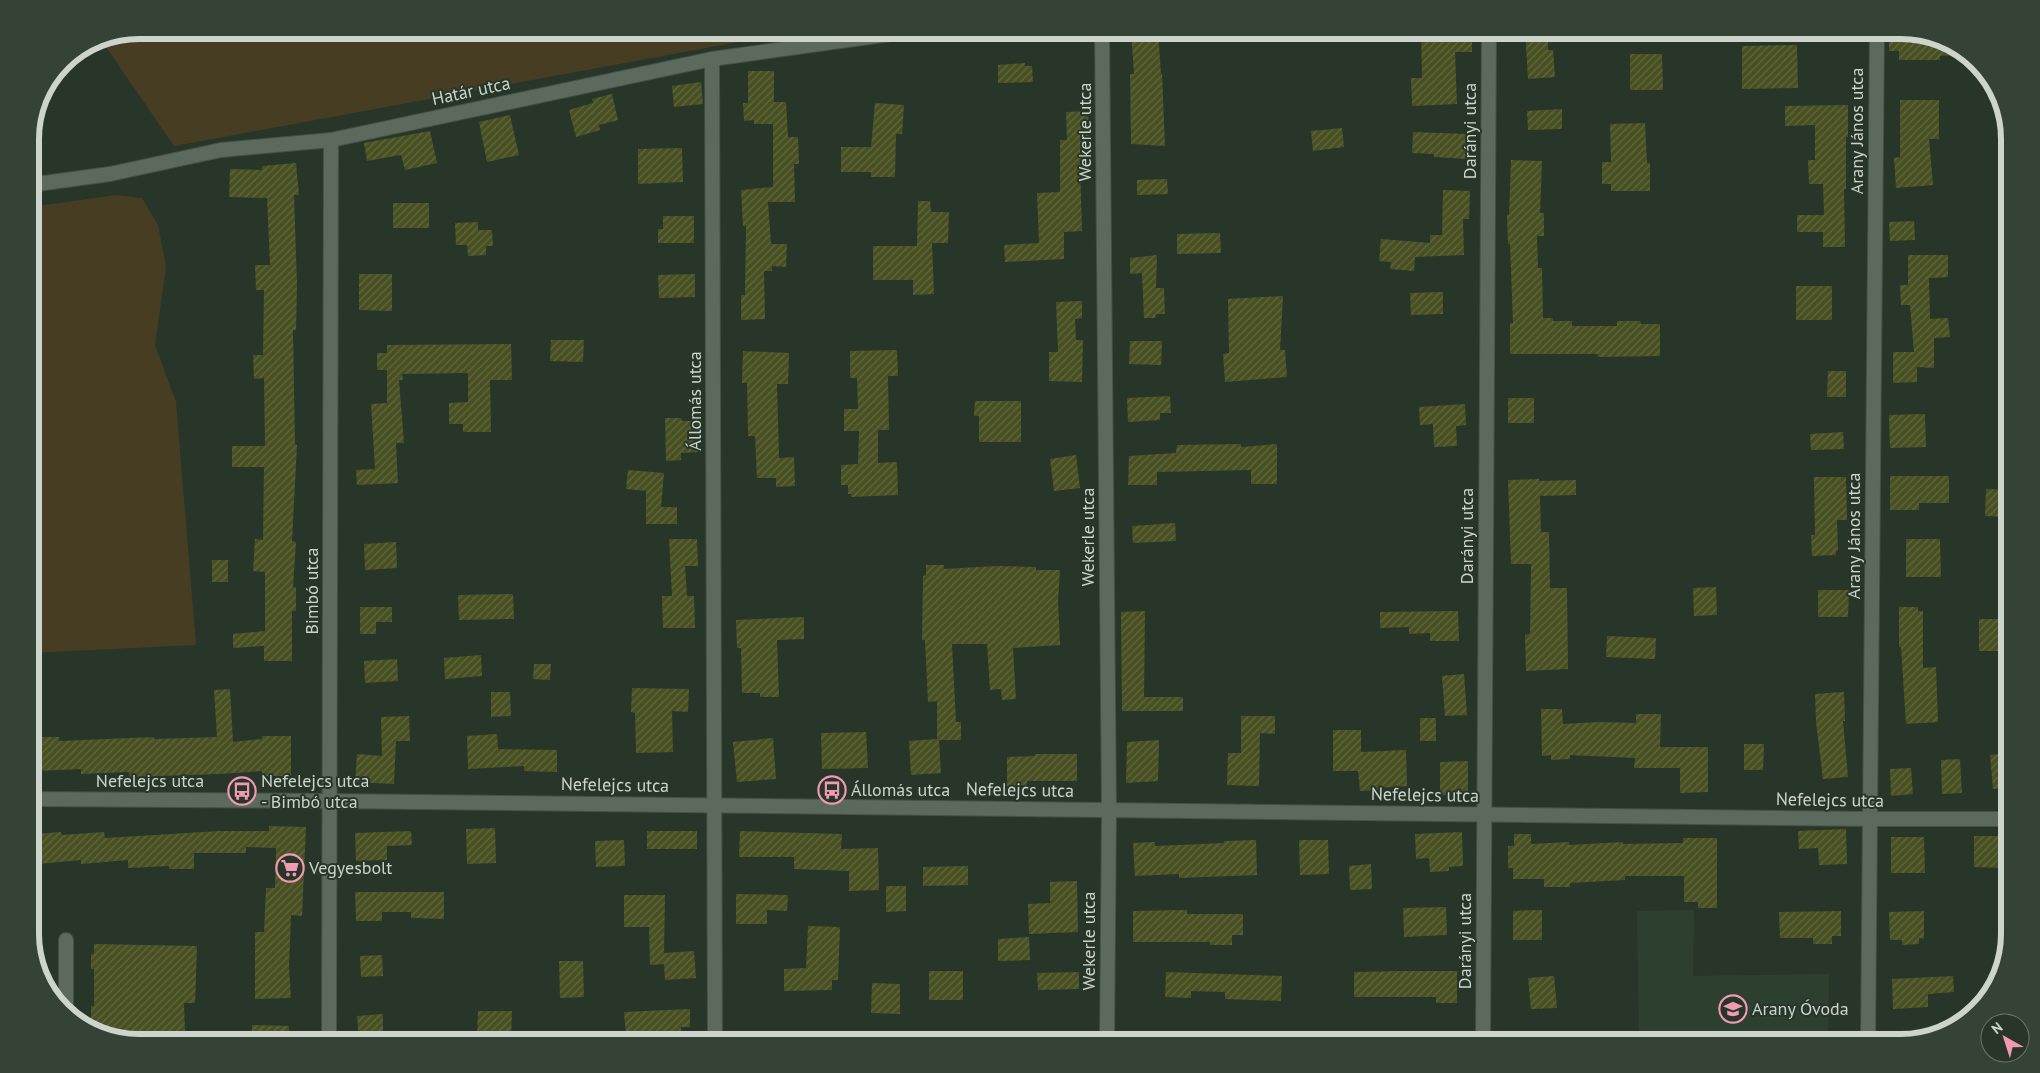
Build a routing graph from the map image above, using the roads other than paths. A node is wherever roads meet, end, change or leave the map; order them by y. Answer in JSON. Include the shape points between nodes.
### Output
{"nodes":[{"id":1,"x":855,"y":39,"type":"edge"},
{"id":2,"x":1102,"y":39,"type":"edge"},
{"id":3,"x":1490,"y":39,"type":"edge"},
{"id":4,"x":1876,"y":39,"type":"edge"},
{"id":5,"x":712,"y":59,"type":"junction"},
{"id":6,"x":332,"y":140,"type":"junction"},
{"id":7,"x":39,"y":185,"type":"edge"},
{"id":8,"x":39,"y":800,"type":"edge"},
{"id":9,"x":330,"y":801,"type":"junction"},
{"id":10,"x":716,"y":805,"type":"junction"},
{"id":11,"x":1108,"y":810,"type":"junction"},
{"id":12,"x":1484,"y":815,"type":"junction"},
{"id":13,"x":1871,"y":819,"type":"junction"},
{"id":14,"x":2001,"y":819,"type":"edge"},
{"id":15,"x":66,"y":940,"type":"dead end"},
{"id":16,"x":66,"y":1003,"type":"edge"},
{"id":17,"x":330,"y":1034,"type":"edge"},
{"id":18,"x":715,"y":1034,"type":"edge"},
{"id":19,"x":1107,"y":1034,"type":"edge"},
{"id":20,"x":1483,"y":1034,"type":"edge"},
{"id":21,"x":1868,"y":1034,"type":"edge"}],
"edges":[{"from":1,"to":5,"type":"street","name":"Határ utca"},
{"from":2,"to":11,"type":"street","name":"Wekerle utca"},
{"from":3,"to":12,"type":"street","name":"Darányi utca"},
{"from":4,"to":13,"type":"street","name":"Arany János utca"},
{"from":5,"to":6,"type":"street","name":"Határ utca"},
{"from":5,"to":10,"type":"street","name":"Állomás utca"},
{"from":6,"to":7,"type":"street","name":"Határ utca","via":[[221,150],[110,174]]},
{"from":6,"to":9,"type":"street","name":"Bimbó utca"},
{"from":8,"to":9,"type":"street","name":"Nefelejcs utca"},
{"from":9,"to":10,"type":"street","name":"Nefelejcs utca"},
{"from":9,"to":17,"type":"street","name":"Bimbó utca"},
{"from":10,"to":11,"type":"street","name":"Nefelejcs utca"},
{"from":10,"to":18,"type":"street","name":"Állomás utca"},
{"from":11,"to":12,"type":"street","name":"Nefelejcs utca"},
{"from":11,"to":19,"type":"street","name":"Wekerle utca"},
{"from":12,"to":13,"type":"street","name":"Nefelejcs utca"},
{"from":12,"to":20,"type":"street","name":"Darányi utca"},
{"from":13,"to":14,"type":"street","name":"Nefelejcs utca"},
{"from":13,"to":21,"type":"street","name":"Arany János utca"},
{"from":15,"to":16,"type":"street"}]}
